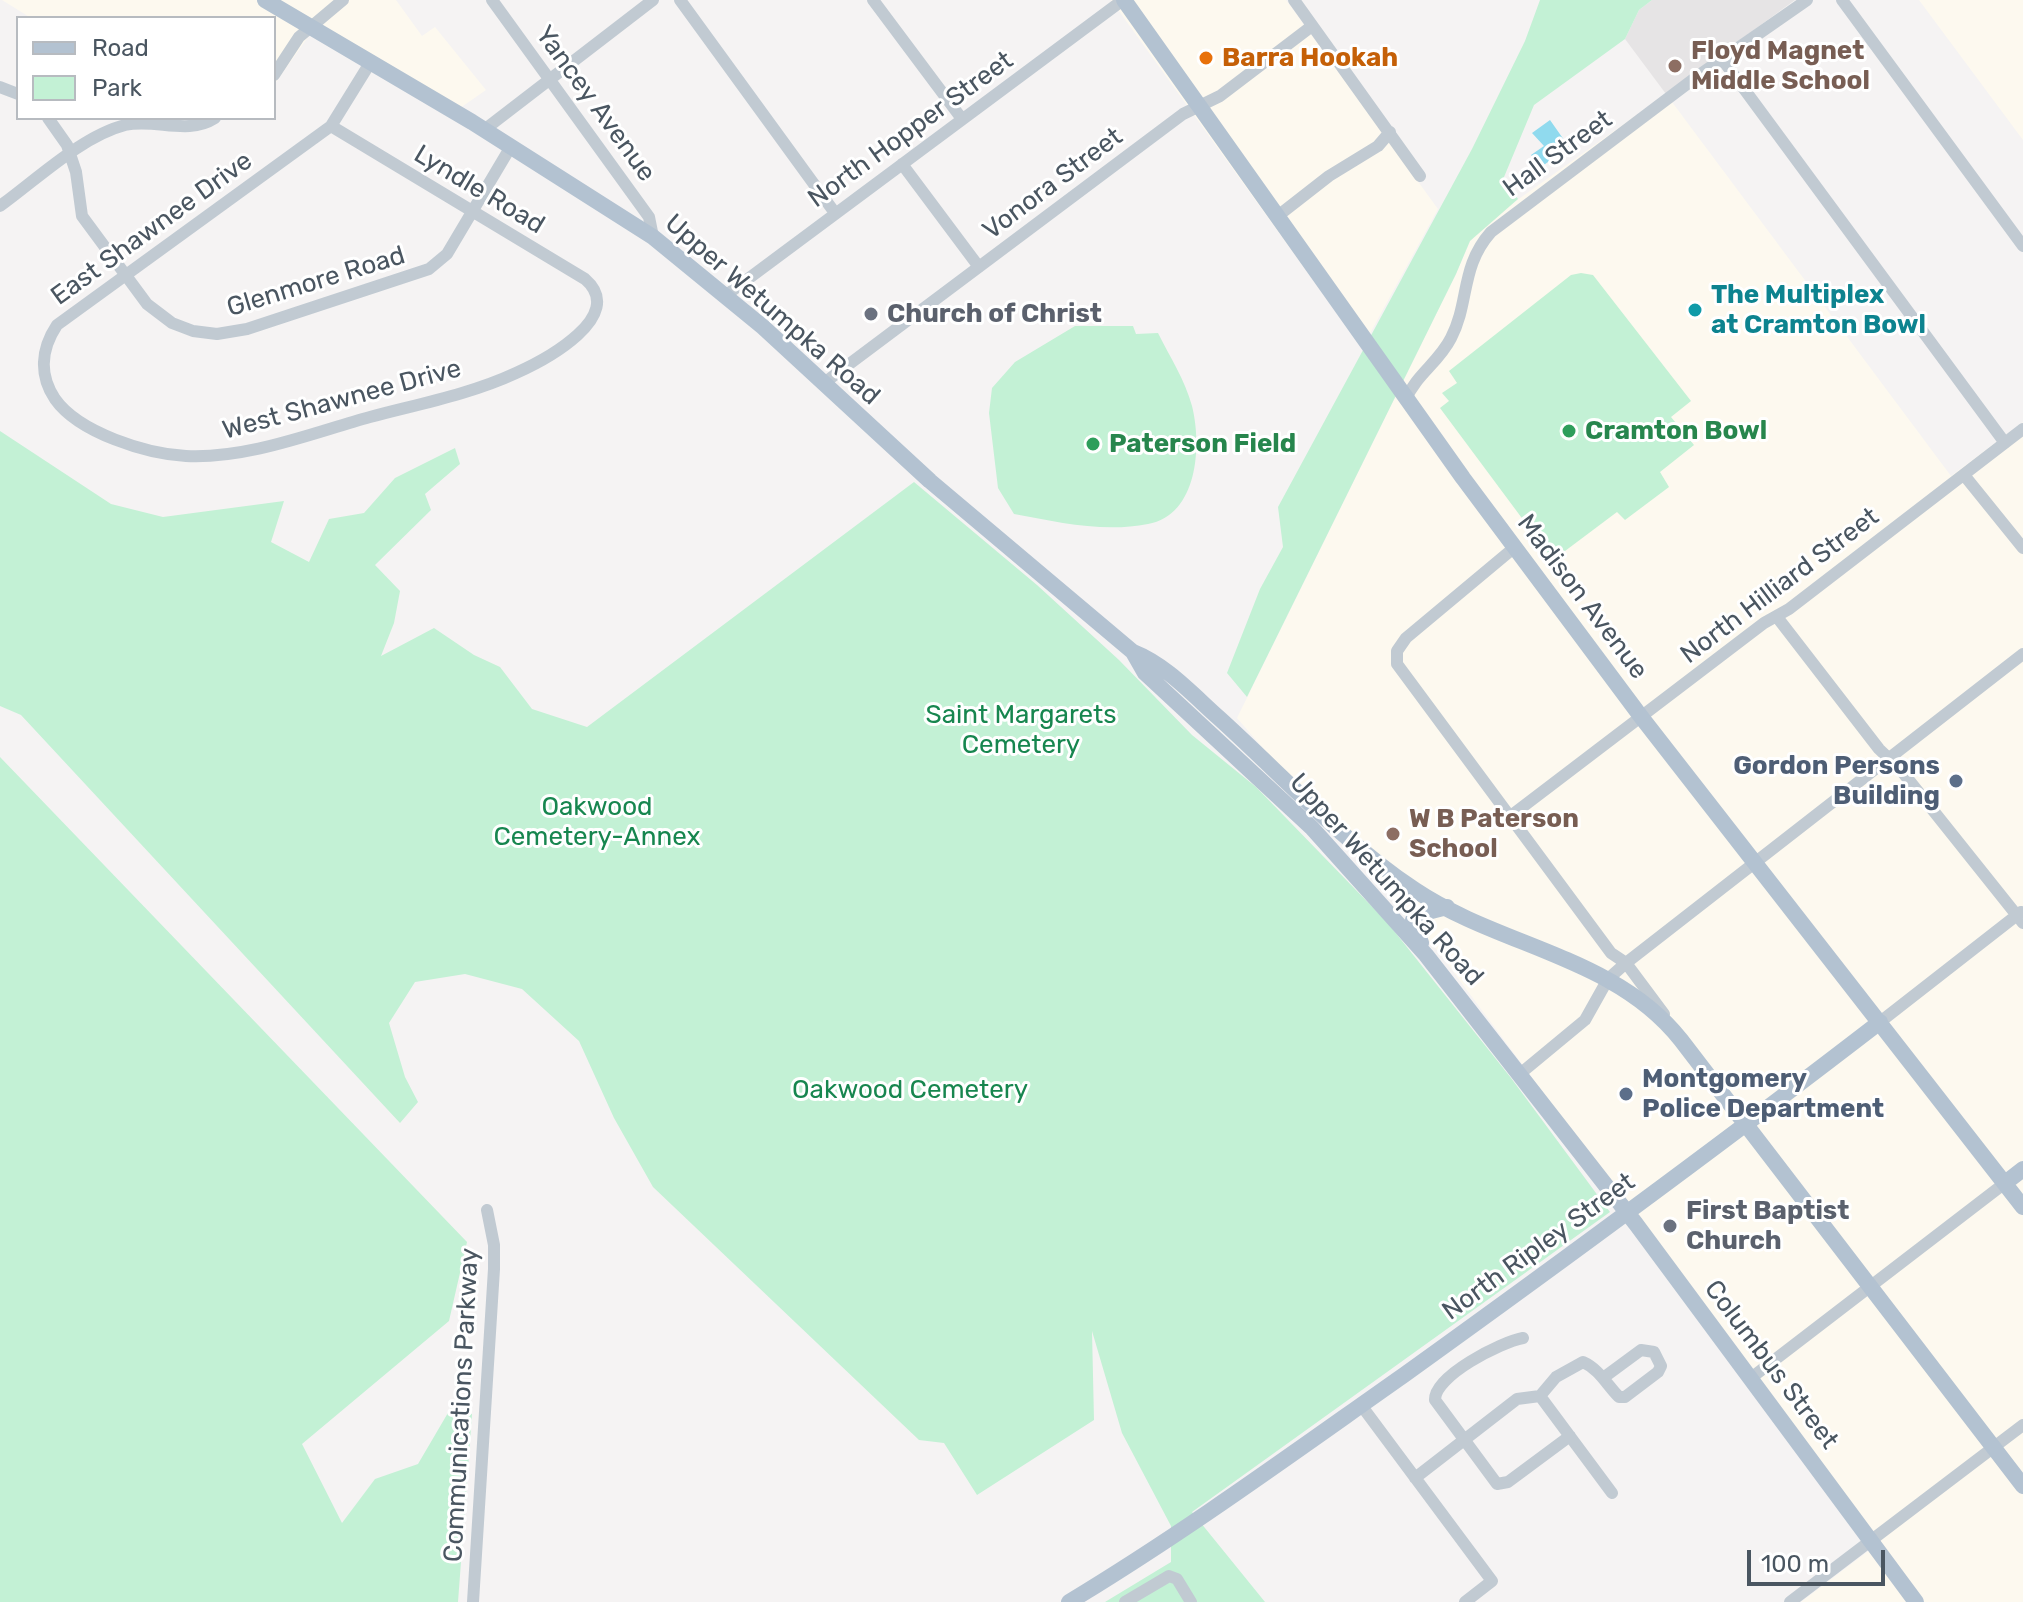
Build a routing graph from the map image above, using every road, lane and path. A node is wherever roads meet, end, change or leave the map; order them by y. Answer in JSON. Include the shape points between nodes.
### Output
{"nodes":[{"id":1,"x":265,"y":0,"type":"edge"},
{"id":2,"x":343,"y":0,"type":"edge"},
{"id":3,"x":492,"y":0,"type":"edge"},
{"id":4,"x":653,"y":0,"type":"edge"},
{"id":5,"x":680,"y":0,"type":"edge"},
{"id":6,"x":873,"y":0,"type":"edge"},
{"id":7,"x":1124,"y":0,"type":"edge"},
{"id":8,"x":1294,"y":0,"type":"edge"},
{"id":9,"x":1807,"y":0,"type":"edge"},
{"id":10,"x":1842,"y":0,"type":"edge"},
{"id":11,"x":1312,"y":26,"type":"junction"},
{"id":12,"x":310,"y":27,"type":"junction"},
{"id":13,"x":1722,"y":59,"type":"junction"},
{"id":14,"x":370,"y":63,"type":"junction"},
{"id":15,"x":276,"y":72,"type":"edge"},
{"id":16,"x":550,"y":78,"type":"junction"},
{"id":17,"x":1201,"y":106,"type":"junction"},
{"id":18,"x":962,"y":119,"type":"junction"},
{"id":19,"x":49,"y":120,"type":"edge"},
{"id":20,"x":210,"y":120,"type":"edge"},
{"id":21,"x":331,"y":126,"type":"junction"},
{"id":22,"x":484,"y":130,"type":"junction"},
{"id":23,"x":1390,"y":132,"type":"junction"},
{"id":24,"x":510,"y":148,"type":"junction"},
{"id":25,"x":70,"y":155,"type":"junction"},
{"id":26,"x":902,"y":164,"type":"junction"},
{"id":27,"x":1420,"y":176,"type":"dead end"},
{"id":28,"x":0,"y":206,"type":"edge"},
{"id":29,"x":473,"y":212,"type":"junction"},
{"id":30,"x":835,"y":213,"type":"junction"},
{"id":31,"x":1279,"y":215,"type":"junction"},
{"id":32,"x":653,"y":237,"type":"junction"},
{"id":33,"x":2023,"y":246,"type":"edge"},
{"id":34,"x":979,"y":267,"type":"junction"},
{"id":35,"x":124,"y":275,"type":"junction"},
{"id":36,"x":725,"y":296,"type":"junction"},
{"id":37,"x":597,"y":297,"type":"joint"},
{"id":38,"x":44,"y":372,"type":"joint"},
{"id":39,"x":824,"y":383,"type":"junction"},
{"id":40,"x":1406,"y":399,"type":"junction"},
{"id":41,"x":2023,"y":429,"type":"edge"},
{"id":42,"x":2005,"y":443,"type":"junction"},
{"id":43,"x":1964,"y":475,"type":"junction"},
{"id":44,"x":1515,"y":547,"type":"junction"},
{"id":45,"x":2023,"y":548,"type":"edge"},
{"id":46,"x":1777,"y":617,"type":"junction"},
{"id":47,"x":2023,"y":654,"type":"edge"},
{"id":48,"x":1186,"y":700,"type":"junction"},
{"id":49,"x":1642,"y":718,"type":"junction"},
{"id":50,"x":1889,"y":757,"type":"junction"},
{"id":51,"x":1285,"y":791,"type":"junction"},
{"id":52,"x":1508,"y":818,"type":"junction"},
{"id":53,"x":1754,"y":860,"type":"junction"},
{"id":54,"x":1447,"y":907,"type":"junction"},
{"id":55,"x":2021,"y":916,"type":"edge"},
{"id":56,"x":1426,"y":955,"type":"junction"},
{"id":57,"x":1626,"y":963,"type":"junction"},
{"id":58,"x":1608,"y":979,"type":"junction"},
{"id":59,"x":1880,"y":1022,"type":"junction"},
{"id":60,"x":1681,"y":1040,"type":"junction"},
{"id":61,"x":1521,"y":1073,"type":"junction"},
{"id":62,"x":1745,"y":1126,"type":"junction"},
{"id":63,"x":1585,"y":1158,"type":"joint"},
{"id":64,"x":2023,"y":1169,"type":"edge"},
{"id":65,"x":2005,"y":1183,"type":"junction"},
{"id":66,"x":2023,"y":1207,"type":"edge"},
{"id":67,"x":487,"y":1210,"type":"dead end"},
{"id":68,"x":1627,"y":1213,"type":"junction"},
{"id":69,"x":1871,"y":1287,"type":"junction"},
{"id":70,"x":1523,"y":1338,"type":"dead end"},
{"id":71,"x":1603,"y":1378,"type":"junction"},
{"id":72,"x":1751,"y":1378,"type":"junction"},
{"id":73,"x":1540,"y":1396,"type":"junction"},
{"id":74,"x":1361,"y":1405,"type":"junction"},
{"id":75,"x":2023,"y":1425,"type":"edge"},
{"id":76,"x":1570,"y":1436,"type":"junction"},
{"id":77,"x":1463,"y":1441,"type":"junction"},
{"id":78,"x":1994,"y":1447,"type":"junction"},
{"id":79,"x":1415,"y":1478,"type":"junction"},
{"id":80,"x":2023,"y":1486,"type":"edge"},
{"id":81,"x":1612,"y":1493,"type":"dead end"},
{"id":82,"x":1871,"y":1541,"type":"junction"},
{"id":83,"x":473,"y":1602,"type":"edge"},
{"id":84,"x":1069,"y":1602,"type":"edge"},
{"id":85,"x":1125,"y":1602,"type":"edge"},
{"id":86,"x":1191,"y":1602,"type":"edge"},
{"id":87,"x":1465,"y":1602,"type":"edge"},
{"id":88,"x":1790,"y":1602,"type":"edge"},
{"id":89,"x":1916,"y":1602,"type":"edge"}],
"edges":[{"from":1,"to":12,"type":"main road","name":"Upper Wetumpka Road"},
{"from":2,"to":12,"type":"street"},
{"from":3,"to":16,"type":"street","name":"Yancey Avenue"},
{"from":4,"to":16,"type":"street"},
{"from":5,"to":30,"type":"street"},
{"from":6,"to":18,"type":"street"},
{"from":7,"to":17,"type":"main road","name":"Madison Avenue"},
{"from":7,"to":18,"type":"street","name":"North Hopper Street"},
{"from":8,"to":11,"type":"street"},
{"from":9,"to":13,"type":"street","name":"Hall Street"},
{"from":10,"to":33,"type":"street"},
{"from":11,"to":17,"type":"street","name":"Vonora Street"},
{"from":11,"to":23,"type":"street"},
{"from":12,"to":14,"type":"main road","name":"Upper Wetumpka Road"},
{"from":12,"to":15,"type":"street"},
{"from":13,"to":40,"type":"street","name":"Hall Street","via":[[1491,232],[1469,266],[1450,341]]},
{"from":13,"to":42,"type":"street"},
{"from":14,"to":21,"type":"street","name":"East Shawnee Drive"},
{"from":14,"to":22,"type":"main road","name":"Upper Wetumpka Road"},
{"from":16,"to":22,"type":"street"},
{"from":16,"to":32,"type":"street","name":"Yancey Avenue","via":[[649,217]]},
{"from":17,"to":31,"type":"main road","name":"Madison Avenue"},
{"from":17,"to":34,"type":"street","name":"Vonora Street","via":[[1183,114]]},
{"from":18,"to":26,"type":"street","name":"North Hopper Street"},
{"from":19,"to":25,"type":"street","name":"Glenmore Road"},
{"from":20,"to":25,"type":"street","via":[[191,127],[125,125]]},
{"from":21,"to":29,"type":"street","name":"Lyndle Road"},
{"from":21,"to":35,"type":"street","name":"East Shawnee Drive"},
{"from":22,"to":24,"type":"main road","name":"Upper Wetumpka Road"},
{"from":23,"to":27,"type":"street"},
{"from":23,"to":31,"type":"street","via":[[1378,146]]},
{"from":24,"to":29,"type":"street","name":"Glenmore Road"},
{"from":24,"to":32,"type":"main road","name":"Upper Wetumpka Road"},
{"from":25,"to":28,"type":"street"},
{"from":25,"to":35,"type":"street","name":"Glenmore Road","via":[[82,216]]},
{"from":26,"to":30,"type":"street","name":"North Hopper Street"},
{"from":26,"to":34,"type":"street"},
{"from":29,"to":35,"type":"street","name":"Glenmore Road","via":[[447,254],[429,269],[235,332],[203,333],[172,323],[147,304]]},
{"from":29,"to":37,"type":"street","name":"Lyndle Road","via":[[585,279]]},
{"from":30,"to":36,"type":"street","name":"North Hopper Street"},
{"from":31,"to":40,"type":"main road","name":"Madison Avenue"},
{"from":32,"to":36,"type":"main road","name":"Upper Wetumpka Road"},
{"from":34,"to":39,"type":"street","name":"Vonora Street"},
{"from":35,"to":38,"type":"street","name":"East Shawnee Drive","via":[[57,325],[46,348]]},
{"from":36,"to":39,"type":"main road","name":"Upper Wetumpka Road"},
{"from":37,"to":38,"type":"street","name":"West Shawnee Drive","via":[[594,316],[584,329],[518,373],[233,453],[159,453],[110,437],[59,403]]},
{"from":39,"to":48,"type":"main road","name":"Upper Wetumpka Road","via":[[966,512],[1133,652],[1145,673]]},
{"from":40,"to":44,"type":"main road","name":"Madison Avenue"},
{"from":41,"to":42,"type":"street","name":"North Hilliard Street"},
{"from":42,"to":43,"type":"street","name":"North Hilliard Street"},
{"from":43,"to":45,"type":"street"},
{"from":43,"to":46,"type":"street","name":"North Hilliard Street"},
{"from":44,"to":49,"type":"main road","name":"Madison Avenue"},
{"from":44,"to":52,"type":"street","via":[[1406,638],[1396,658]]},
{"from":46,"to":49,"type":"street","name":"North Hilliard Street"},
{"from":46,"to":50,"type":"street"},
{"from":47,"to":50,"type":"street"},
{"from":48,"to":51,"type":"main road","name":"Upper Wetumpka Road","via":[[1233,754]]},
{"from":48,"to":51,"type":"main road","name":"Upper Wetumpka Road","via":[[1241,738]]},
{"from":49,"to":52,"type":"street","name":"North Hilliard Street"},
{"from":49,"to":53,"type":"main road","name":"Madison Avenue"},
{"from":50,"to":53,"type":"street"},
{"from":50,"to":55,"type":"street"},
{"from":51,"to":54,"type":"main road","name":"Upper Wetumpka Road","via":[[1418,892]]},
{"from":51,"to":56,"type":"main road","name":"Upper Wetumpka Road"},
{"from":52,"to":57,"type":"street","via":[[1611,953]]},
{"from":53,"to":57,"type":"street"},
{"from":53,"to":59,"type":"main road","name":"Madison Avenue"},
{"from":54,"to":56,"type":"main road","via":[[1423,911],[1413,920]]},
{"from":54,"to":58,"type":"main road","name":"Upper Wetumpka Road"},
{"from":55,"to":59,"type":"street","name":"North Ripley Street"},
{"from":56,"to":61,"type":"main road","name":"Upper Wetumpka Road"},
{"from":57,"to":58,"type":"street"},
{"from":57,"to":60,"type":"street"},
{"from":58,"to":60,"type":"main road","name":"Upper Wetumpka Road","via":[[1649,1004]]},
{"from":58,"to":61,"type":"street","via":[[1585,1020]]},
{"from":59,"to":62,"type":"main road","name":"North Ripley Street"},
{"from":59,"to":65,"type":"main road","name":"Madison Avenue"},
{"from":60,"to":62,"type":"main road","name":"Upper Wetumpka Road"},
{"from":61,"to":63,"type":"main road","name":"Upper Wetumpka Road"},
{"from":62,"to":68,"type":"main road","name":"North Ripley Street"},
{"from":62,"to":69,"type":"main road","name":"Upper Wetumpka Road"},
{"from":63,"to":68,"type":"main road","name":"Columbus Street"},
{"from":64,"to":65,"type":"main road"},
{"from":65,"to":66,"type":"main road","name":"Madison Avenue"},
{"from":65,"to":69,"type":"street"},
{"from":67,"to":83,"type":"street","name":"Communications Parkway","via":[[494,1269]]},
{"from":68,"to":72,"type":"main road","name":"Columbus Street"},
{"from":68,"to":74,"type":"main road","name":"North Ripley Street"},
{"from":69,"to":72,"type":"street"},
{"from":69,"to":78,"type":"main road","name":"Upper Wetumpka Road"},
{"from":70,"to":77,"type":"street","via":[[1495,1346],[1438,1387],[1435,1400]]},
{"from":71,"to":71,"type":"street","via":[[1625,1397],[1658,1372],[1659,1359],[1654,1352],[1641,1350]]},
{"from":71,"to":73,"type":"street","via":[[1589,1364],[1577,1363]]},
{"from":72,"to":82,"type":"main road","name":"Columbus Street"},
{"from":73,"to":76,"type":"street"},
{"from":73,"to":77,"type":"street","via":[[1517,1399]]},
{"from":74,"to":79,"type":"street"},
{"from":74,"to":84,"type":"main road","name":"North Ripley Street","via":[[1195,1523]]},
{"from":75,"to":78,"type":"street"},
{"from":76,"to":77,"type":"street","via":[[1503,1484],[1497,1484]]},
{"from":76,"to":81,"type":"street"},
{"from":77,"to":79,"type":"street"},
{"from":78,"to":80,"type":"main road","name":"Upper Wetumpka Road"},
{"from":78,"to":82,"type":"street"},
{"from":79,"to":87,"type":"street","via":[[1492,1581]]},
{"from":82,"to":88,"type":"street"},
{"from":82,"to":89,"type":"main road","name":"Columbus Street"},
{"from":85,"to":86,"type":"street","via":[[1165,1577],[1177,1579]]}]}
